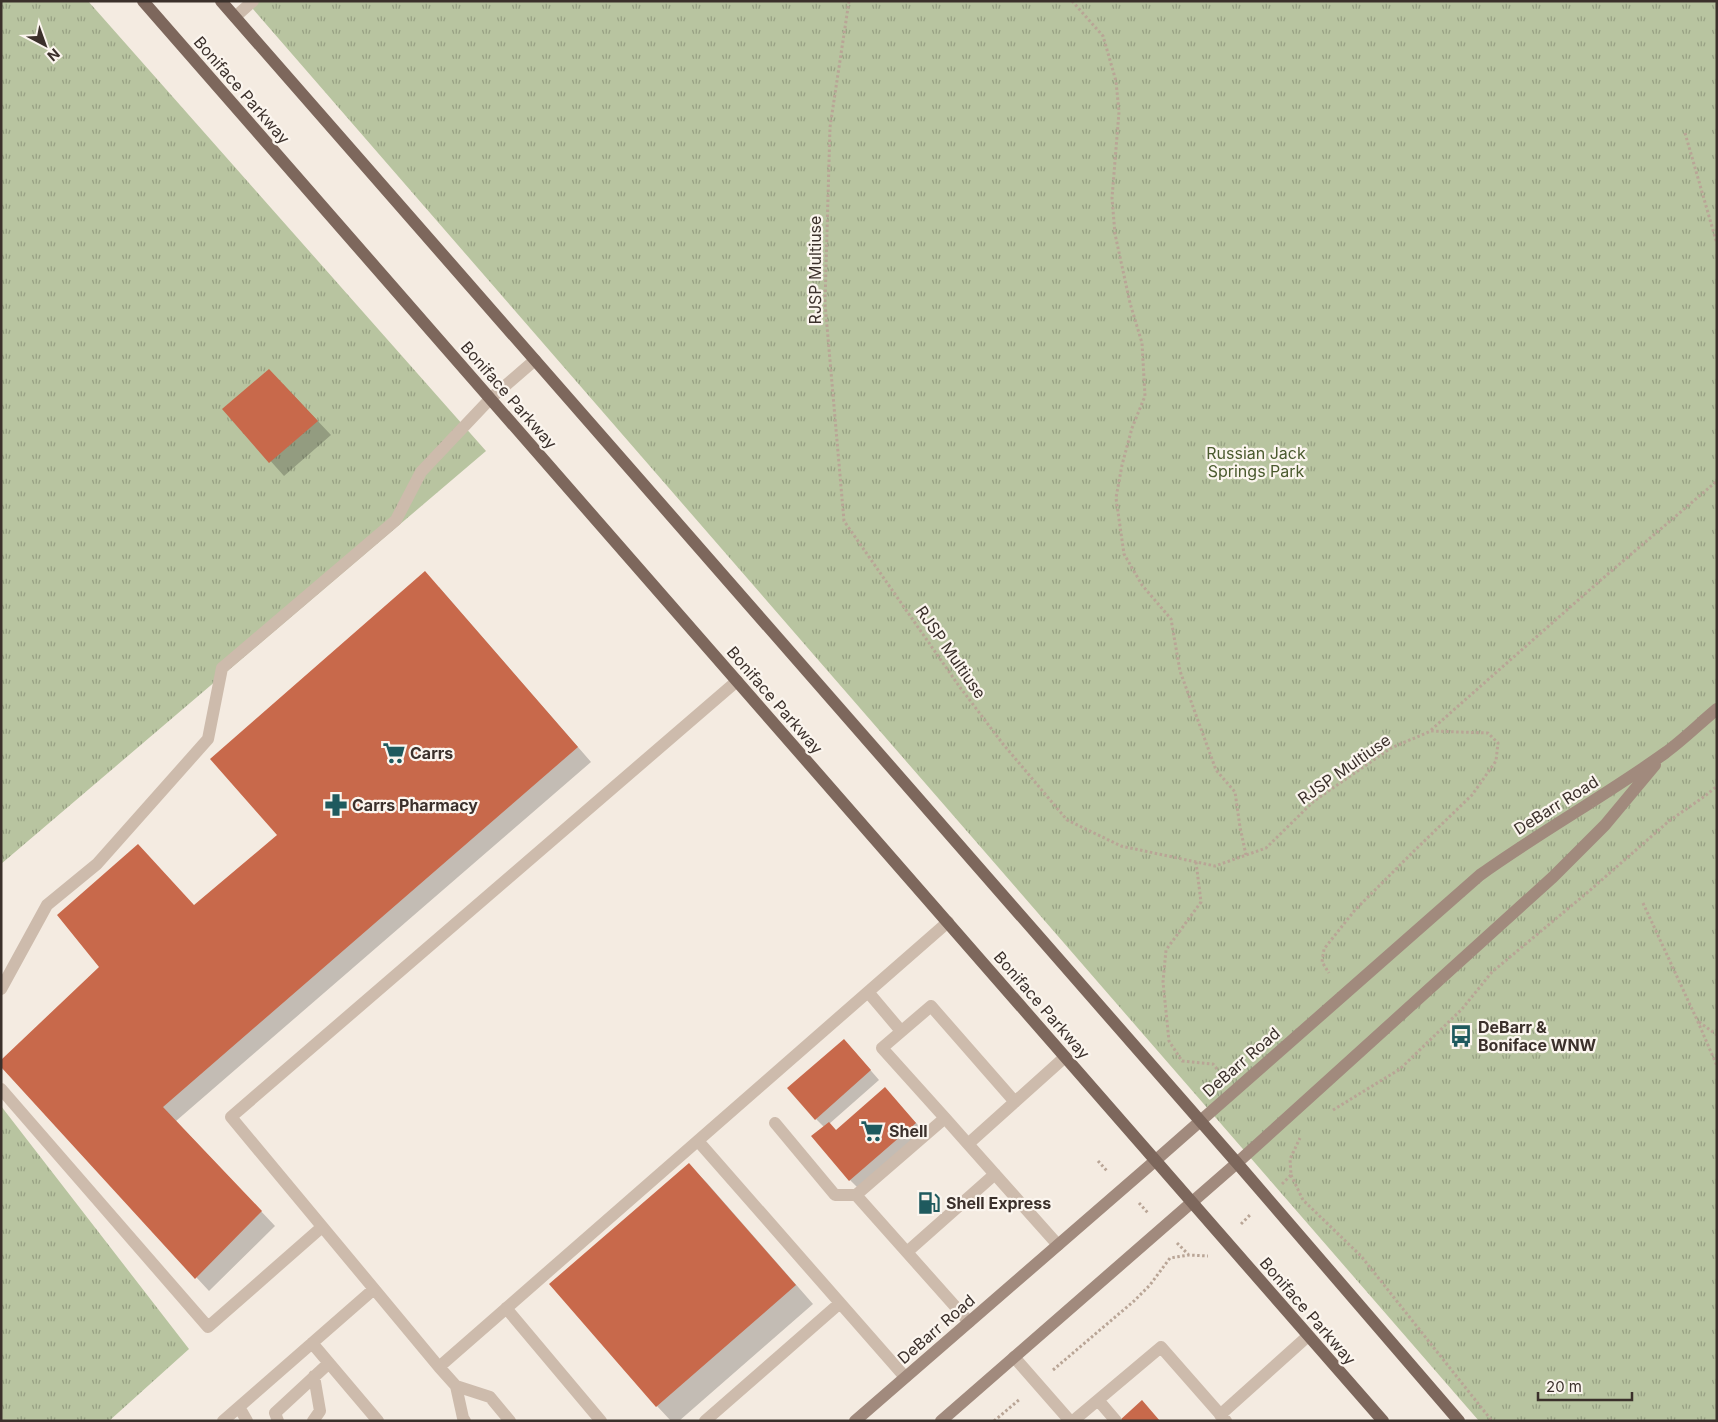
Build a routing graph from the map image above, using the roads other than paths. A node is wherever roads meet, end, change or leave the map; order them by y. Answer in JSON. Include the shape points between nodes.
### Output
{"nodes":[{"id":1,"x":143,"y":1,"type":"edge"},
{"id":2,"x":220,"y":1,"type":"edge"},
{"id":3,"x":253,"y":1,"type":"edge"},
{"id":4,"x":235,"y":18,"type":"junction"},
{"id":5,"x":535,"y":360,"type":"junction"},
{"id":6,"x":491,"y":398,"type":"junction"},
{"id":7,"x":737,"y":681,"type":"junction"},
{"id":8,"x":1717,"y":709,"type":"edge"},
{"id":9,"x":1666,"y":752,"type":"junction"},
{"id":10,"x":948,"y":922,"type":"junction"},
{"id":11,"x":1,"y":988,"type":"edge"},
{"id":12,"x":868,"y":992,"type":"junction"},
{"id":13,"x":901,"y":1030,"type":"junction"},
{"id":14,"x":1065,"y":1057,"type":"junction"},
{"id":15,"x":1,"y":1089,"type":"edge"},
{"id":16,"x":1015,"y":1102,"type":"junction"},
{"id":17,"x":945,"y":1118,"type":"junction"},
{"id":18,"x":1200,"y":1120,"type":"junction"},
{"id":19,"x":775,"y":1123,"type":"dead end"},
{"id":20,"x":698,"y":1141,"type":"junction"},
{"id":21,"x":968,"y":1144,"type":"junction"},
{"id":22,"x":1156,"y":1160,"type":"junction"},
{"id":23,"x":1237,"y":1163,"type":"junction"},
{"id":24,"x":995,"y":1174,"type":"junction"},
{"id":25,"x":856,"y":1195,"type":"junction"},
{"id":26,"x":1192,"y":1203,"type":"junction"},
{"id":27,"x":322,"y":1227,"type":"junction"},
{"id":28,"x":1058,"y":1245,"type":"junction"},
{"id":29,"x":907,"y":1252,"type":"junction"},
{"id":30,"x":374,"y":1289,"type":"junction"},
{"id":31,"x":840,"y":1303,"type":"junction"},
{"id":32,"x":506,"y":1308,"type":"junction"},
{"id":33,"x":969,"y":1322,"type":"junction"},
{"id":34,"x":1308,"y":1336,"type":"junction"},
{"id":35,"x":312,"y":1343,"type":"junction"},
{"id":36,"x":1014,"y":1357,"type":"junction"},
{"id":37,"x":329,"y":1363,"type":"junction"},
{"id":38,"x":439,"y":1367,"type":"junction"},
{"id":39,"x":314,"y":1376,"type":"junction"},
{"id":40,"x":905,"y":1377,"type":"junction"},
{"id":41,"x":456,"y":1386,"type":"junction"},
{"id":42,"x":1098,"y":1400,"type":"junction"},
{"id":43,"x":239,"y":1407,"type":"junction"},
{"id":44,"x":1223,"y":1418,"type":"edge"},
{"id":45,"x":223,"y":1421,"type":"edge"},
{"id":46,"x":246,"y":1421,"type":"edge"},
{"id":47,"x":278,"y":1421,"type":"edge"},
{"id":48,"x":313,"y":1421,"type":"edge"},
{"id":49,"x":378,"y":1421,"type":"edge"},
{"id":50,"x":465,"y":1421,"type":"edge"},
{"id":51,"x":510,"y":1421,"type":"edge"},
{"id":52,"x":601,"y":1421,"type":"edge"},
{"id":53,"x":705,"y":1421,"type":"edge"},
{"id":54,"x":855,"y":1421,"type":"edge"},
{"id":55,"x":941,"y":1421,"type":"edge"},
{"id":56,"x":1072,"y":1421,"type":"edge"},
{"id":57,"x":1116,"y":1421,"type":"edge"},
{"id":58,"x":1383,"y":1421,"type":"edge"},
{"id":59,"x":1459,"y":1421,"type":"edge"}],
"edges":[{"from":1,"to":6,"type":"main road","name":"Boniface Parkway"},
{"from":2,"to":4,"type":"main road"},
{"from":3,"to":4,"type":"lane"},
{"from":4,"to":5,"type":"main road"},
{"from":5,"to":6,"type":"lane"},
{"from":5,"to":18,"type":"main road"},
{"from":6,"to":7,"type":"main road","name":"Boniface Parkway"},
{"from":6,"to":11,"type":"lane","via":[[421,472],[396,520],[222,668],[208,739],[97,864],[47,905]]},
{"from":7,"to":10,"type":"main road","name":"Boniface Parkway"},
{"from":7,"to":27,"type":"lane","via":[[231,1117]]},
{"from":8,"to":9,"type":"main road","name":"DeBarr Road"},
{"from":9,"to":18,"type":"main road","name":"DeBarr Road","via":[[1480,875]]},
{"from":9,"to":23,"type":"main road","name":"DeBarr Road","via":[[1579,852]]},
{"from":10,"to":12,"type":"lane"},
{"from":10,"to":14,"type":"main road","name":"Boniface Parkway"},
{"from":12,"to":13,"type":"lane"},
{"from":12,"to":20,"type":"lane"},
{"from":13,"to":16,"type":"lane","via":[[931,1006]]},
{"from":13,"to":17,"type":"lane","via":[[882,1048]]},
{"from":14,"to":16,"type":"lane"},
{"from":14,"to":22,"type":"main road","name":"Boniface Parkway"},
{"from":15,"to":27,"type":"lane","via":[[208,1327]]},
{"from":16,"to":21,"type":"lane"},
{"from":17,"to":21,"type":"lane"},
{"from":17,"to":25,"type":"lane"},
{"from":18,"to":22,"type":"main road","name":"DeBarr Road"},
{"from":18,"to":23,"type":"main road"},
{"from":19,"to":25,"type":"lane","via":[[836,1194]]},
{"from":20,"to":31,"type":"lane"},
{"from":20,"to":32,"type":"lane"},
{"from":21,"to":24,"type":"lane"},
{"from":22,"to":26,"type":"main road","name":"Boniface Parkway"},
{"from":22,"to":28,"type":"main road","name":"DeBarr Road"},
{"from":23,"to":26,"type":"main road","name":"DeBarr Road"},
{"from":23,"to":59,"type":"main road"},
{"from":24,"to":28,"type":"lane"},
{"from":24,"to":29,"type":"lane"},
{"from":25,"to":29,"type":"lane"},
{"from":26,"to":34,"type":"main road","name":"Boniface Parkway"},
{"from":26,"to":36,"type":"main road","name":"DeBarr Road"},
{"from":27,"to":30,"type":"lane"},
{"from":28,"to":33,"type":"main road","name":"DeBarr Road"},
{"from":29,"to":33,"type":"lane"},
{"from":30,"to":35,"type":"lane"},
{"from":30,"to":38,"type":"lane"},
{"from":31,"to":40,"type":"lane"},
{"from":31,"to":53,"type":"lane"},
{"from":32,"to":38,"type":"lane"},
{"from":32,"to":52,"type":"lane"},
{"from":33,"to":40,"type":"main road","name":"DeBarr Road"},
{"from":34,"to":44,"type":"lane"},
{"from":34,"to":58,"type":"main road","name":"Boniface Parkway"},
{"from":35,"to":37,"type":"lane"},
{"from":35,"to":43,"type":"lane"},
{"from":36,"to":55,"type":"main road","name":"DeBarr Road"},
{"from":36,"to":56,"type":"lane"},
{"from":37,"to":39,"type":"lane"},
{"from":37,"to":49,"type":"lane"},
{"from":38,"to":41,"type":"lane"},
{"from":39,"to":47,"type":"lane","via":[[275,1413]]},
{"from":39,"to":48,"type":"lane","via":[[320,1411]]},
{"from":40,"to":54,"type":"main road","name":"DeBarr Road"},
{"from":41,"to":50,"type":"lane"},
{"from":41,"to":51,"type":"lane","via":[[490,1397]]},
{"from":42,"to":44,"type":"lane","via":[[1161,1347]]},
{"from":42,"to":56,"type":"lane"},
{"from":42,"to":57,"type":"lane"},
{"from":43,"to":45,"type":"lane"},
{"from":43,"to":46,"type":"lane"}]}
